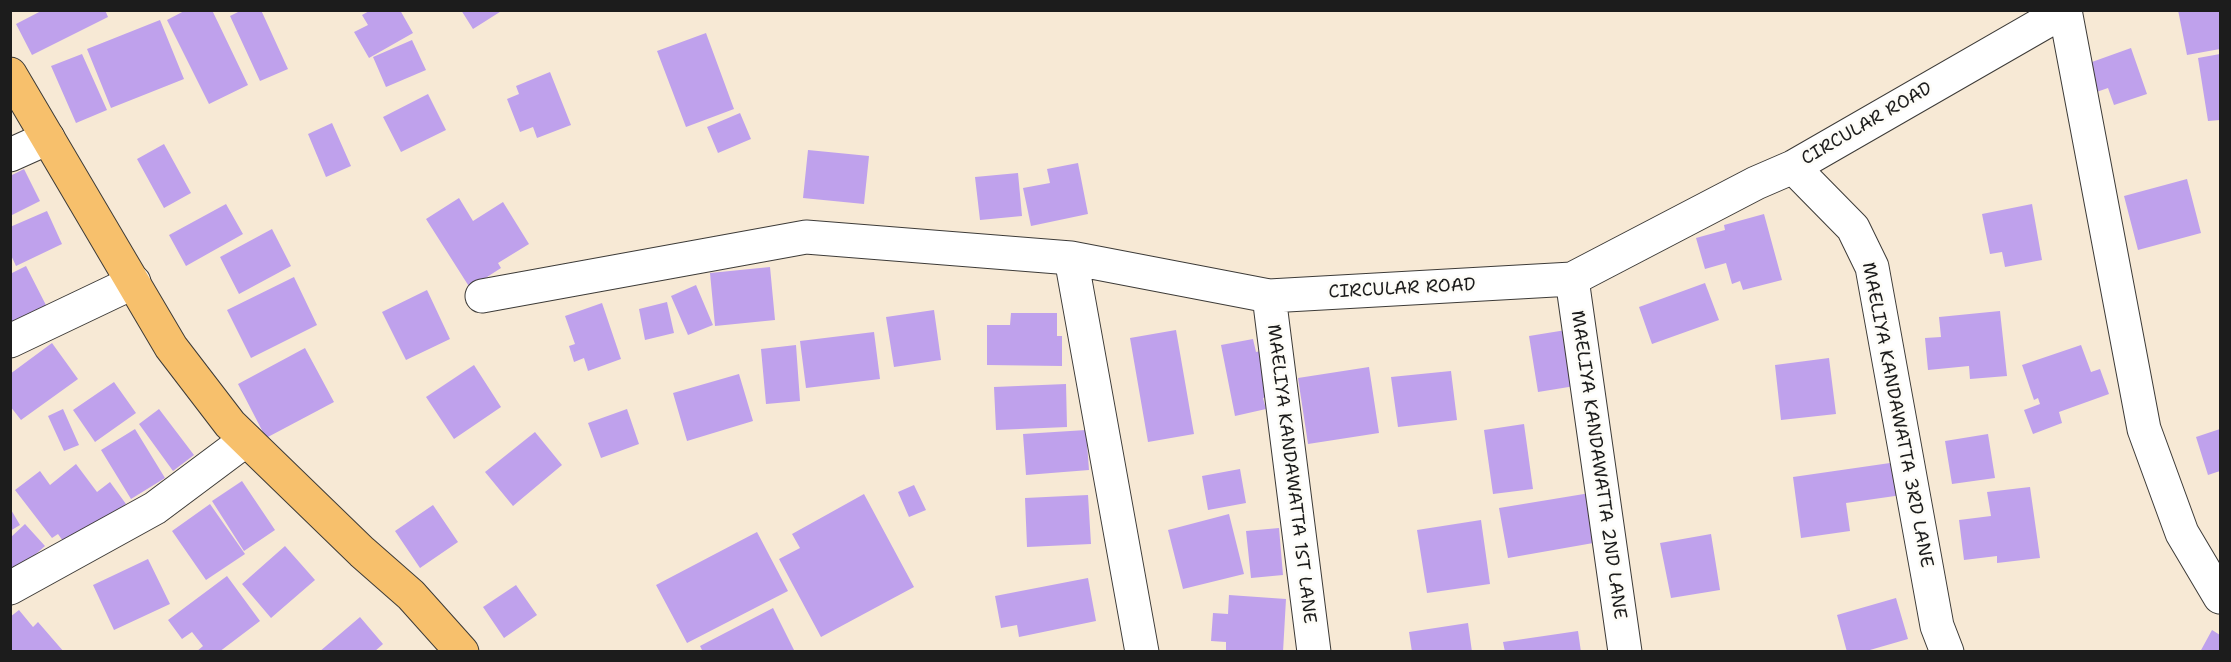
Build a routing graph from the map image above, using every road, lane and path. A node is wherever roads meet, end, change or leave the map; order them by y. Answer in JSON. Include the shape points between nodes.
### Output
{"nodes":[{"id":1,"x":2065,"y":11,"type":"edge"},
{"id":2,"x":10,"y":74,"type":"edge"},
{"id":3,"x":48,"y":138,"type":"junction"},
{"id":4,"x":10,"y":155,"type":"edge"},
{"id":5,"x":1793,"y":167,"type":"junction"},
{"id":6,"x":1071,"y":258,"type":"junction"},
{"id":7,"x":1572,"y":279,"type":"junction"},
{"id":8,"x":134,"y":282,"type":"junction"},
{"id":9,"x":482,"y":296,"type":"dead end"},
{"id":10,"x":1269,"y":296,"type":"junction"},
{"id":11,"x":10,"y":341,"type":"edge"},
{"id":12,"x":246,"y":440,"type":"junction"},
{"id":13,"x":10,"y":588,"type":"edge"},
{"id":14,"x":2220,"y":597,"type":"edge"},
{"id":15,"x":462,"y":651,"type":"edge"},
{"id":16,"x":1142,"y":651,"type":"edge"},
{"id":17,"x":1314,"y":651,"type":"edge"},
{"id":18,"x":1625,"y":651,"type":"edge"},
{"id":19,"x":1947,"y":651,"type":"edge"}],
"edges":[{"from":1,"to":5,"type":"street","name":"CIRCULAR ROAD"},
{"from":1,"to":14,"type":"street","via":[[2144,429],[2182,533]]},
{"from":2,"to":3,"type":"main road"},
{"from":3,"to":4,"type":"street"},
{"from":3,"to":8,"type":"main road"},
{"from":5,"to":7,"type":"street","name":"CIRCULAR ROAD"},
{"from":5,"to":19,"type":"street","name":"MAELIYA KANDAWATTA 3RD LANE","via":[[1853,228],[1872,267],[1937,626]]},
{"from":6,"to":9,"type":"street","name":"CIRCULAR ROAD","via":[[806,237]]},
{"from":6,"to":10,"type":"street","name":"CIRCULAR ROAD"},
{"from":6,"to":16,"type":"street"},
{"from":7,"to":10,"type":"street","name":"CIRCULAR ROAD"},
{"from":7,"to":18,"type":"street","name":"MAELIYA KANDAWATTA 2ND LANE"},
{"from":8,"to":11,"type":"street"},
{"from":8,"to":12,"type":"main road","via":[[171,347]]},
{"from":10,"to":17,"type":"street","name":"MAELIYA KANDAWATTA 1ST LANE"},
{"from":12,"to":13,"type":"street","via":[[155,508]]},
{"from":12,"to":15,"type":"main road","via":[[411,595]]}]}
